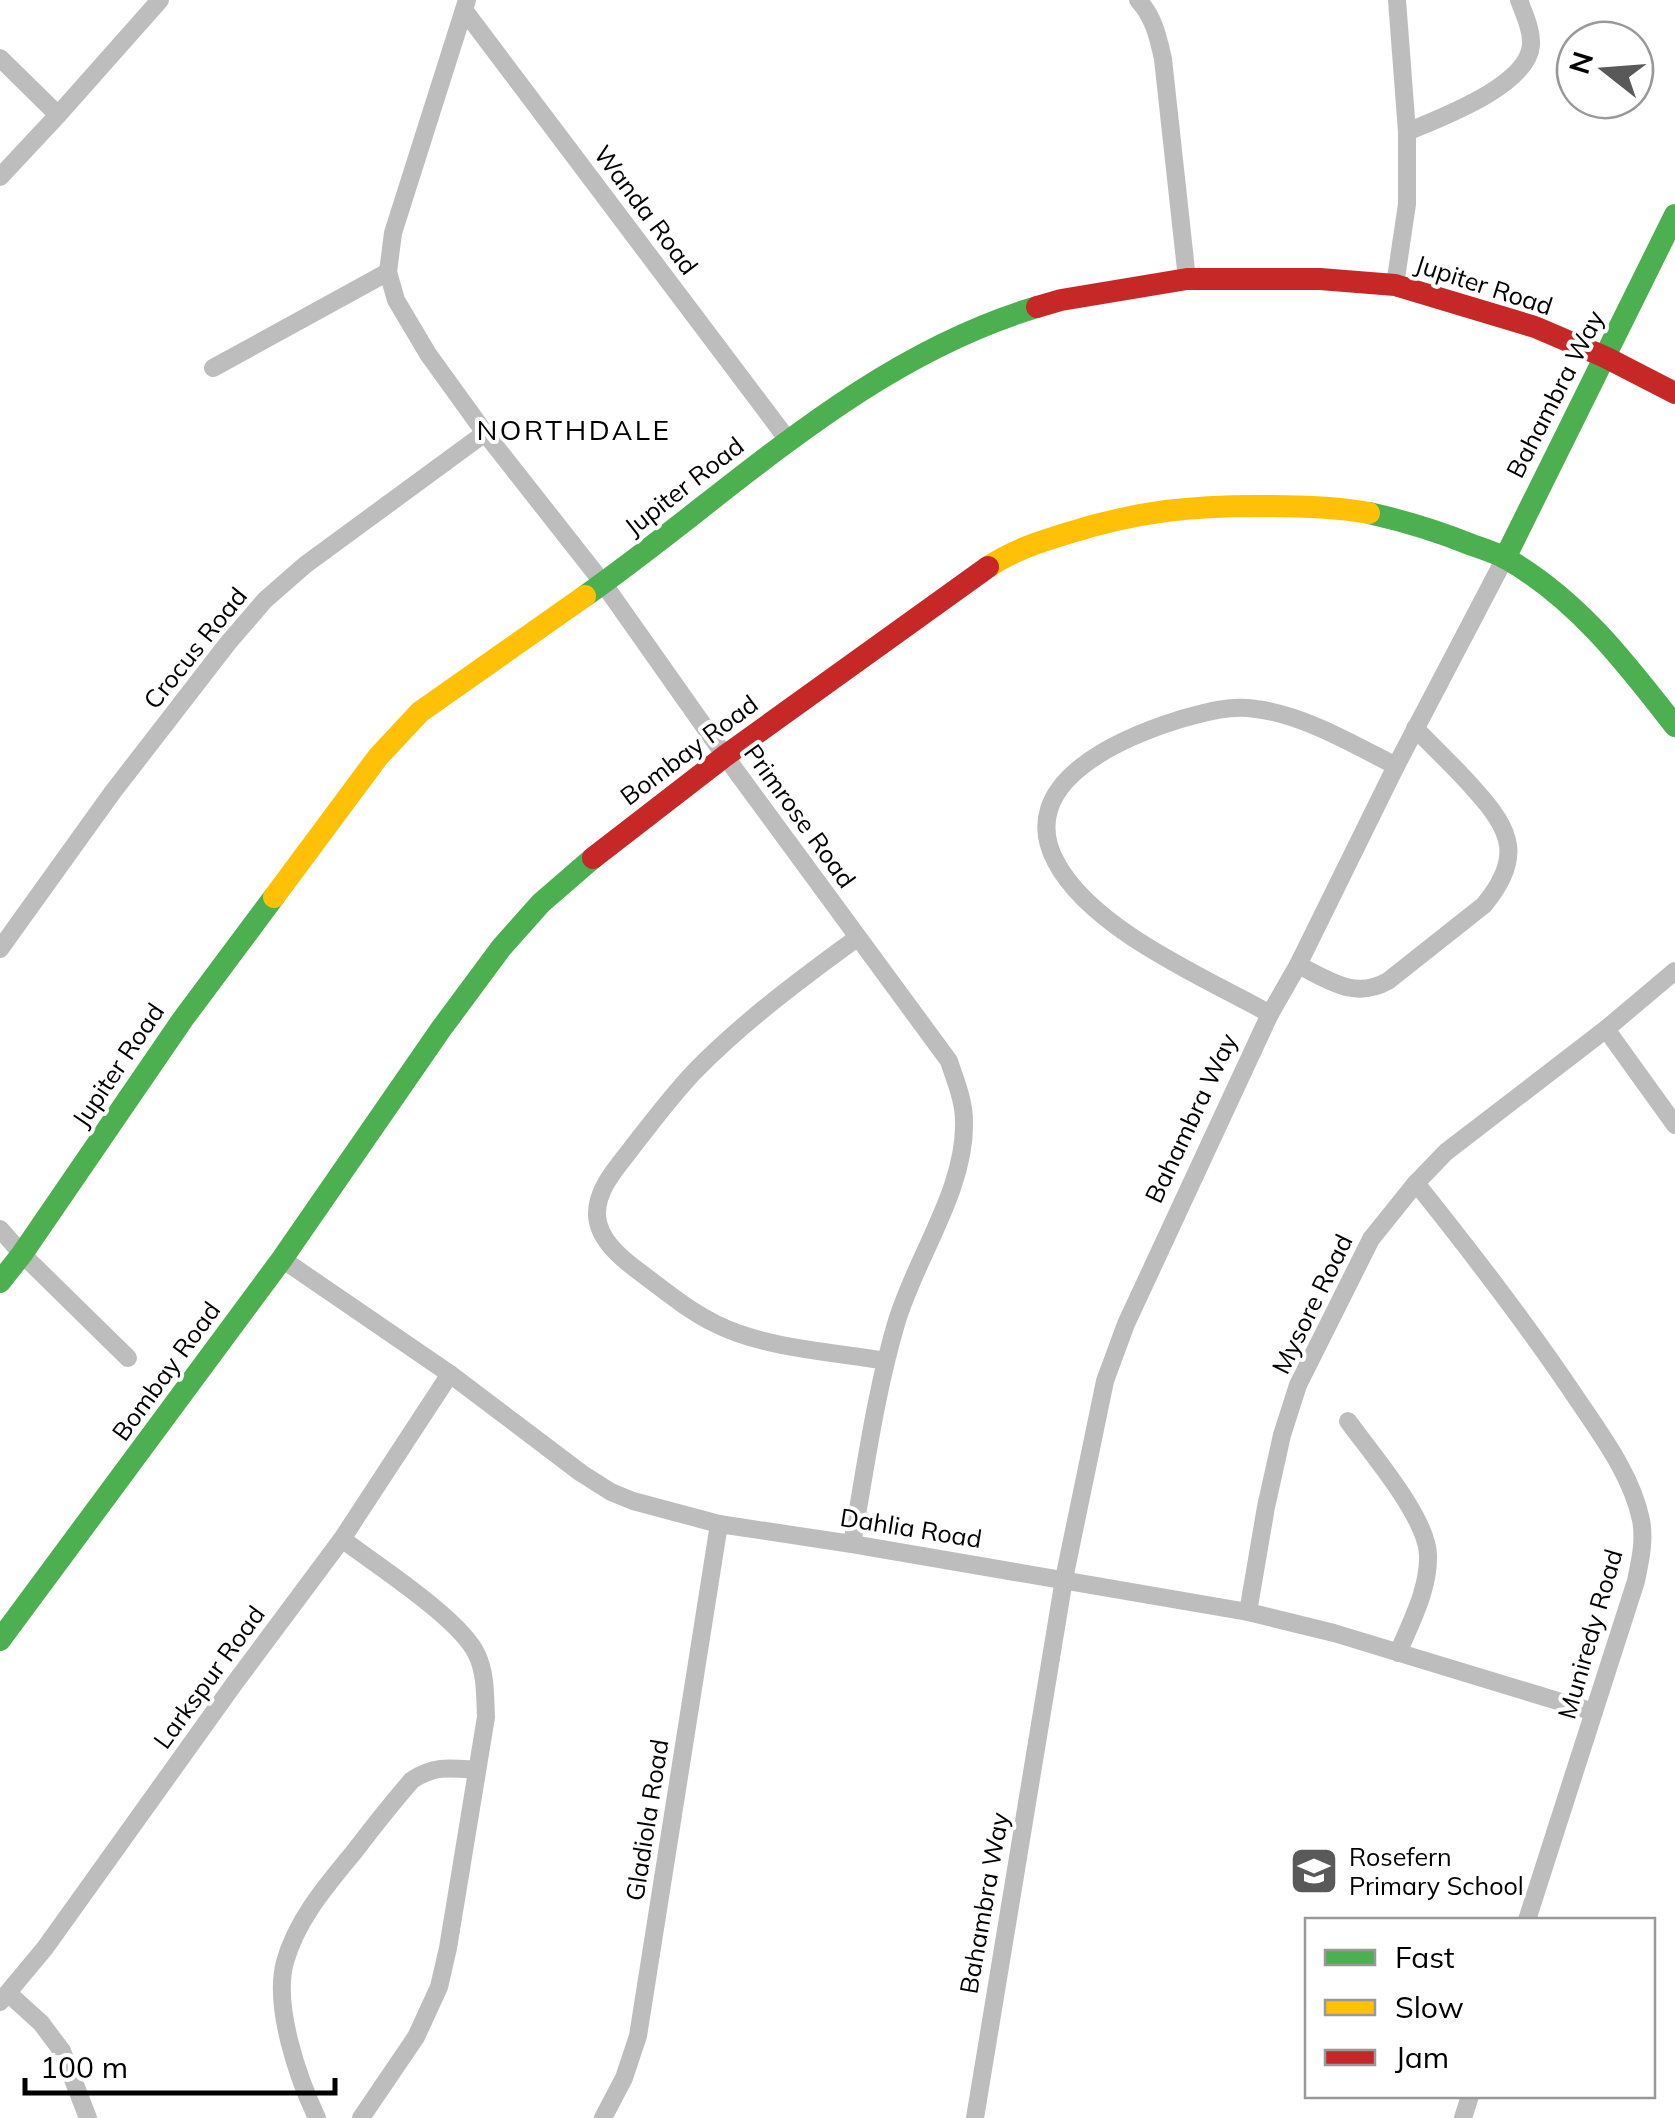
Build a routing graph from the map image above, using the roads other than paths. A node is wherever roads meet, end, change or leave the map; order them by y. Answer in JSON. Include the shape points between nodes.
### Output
{"nodes":[{"id":1,"x":160,"y":0,"type":"edge"},
{"id":2,"x":1138,"y":0,"type":"edge"},
{"id":3,"x":1396,"y":0,"type":"edge"},
{"id":4,"x":1519,"y":0,"type":"edge"},
{"id":5,"x":466,"y":5,"type":"edge"},
{"id":6,"x":0,"y":58,"type":"edge"},
{"id":7,"x":58,"y":115,"type":"junction"},
{"id":8,"x":1407,"y":132,"type":"junction"},
{"id":9,"x":0,"y":176,"type":"edge"},
{"id":10,"x":1675,"y":215,"type":"edge"},
{"id":11,"x":388,"y":272,"type":"junction"},
{"id":12,"x":1186,"y":279,"type":"junction"},
{"id":13,"x":1395,"y":285,"type":"junction"},
{"id":14,"x":1605,"y":357,"type":"junction"},
{"id":15,"x":212,"y":368,"type":"dead end"},
{"id":16,"x":1675,"y":393,"type":"edge"},
{"id":17,"x":485,"y":433,"type":"junction"},
{"id":18,"x":788,"y":440,"type":"junction"},
{"id":19,"x":1504,"y":558,"type":"junction"},
{"id":20,"x":604,"y":584,"type":"junction"},
{"id":21,"x":1675,"y":726,"type":"edge"},
{"id":22,"x":1415,"y":728,"type":"junction"},
{"id":23,"x":725,"y":756,"type":"junction"},
{"id":24,"x":1396,"y":766,"type":"junction"},
{"id":25,"x":857,"y":938,"type":"junction"},
{"id":26,"x":0,"y":949,"type":"edge"},
{"id":27,"x":1298,"y":964,"type":"junction"},
{"id":28,"x":1675,"y":971,"type":"edge"},
{"id":29,"x":1270,"y":1014,"type":"junction"},
{"id":30,"x":1606,"y":1029,"type":"junction"},
{"id":31,"x":1675,"y":1124,"type":"edge"},
{"id":32,"x":1416,"y":1182,"type":"junction"},
{"id":33,"x":0,"y":1228,"type":"edge"},
{"id":34,"x":22,"y":1254,"type":"junction"},
{"id":35,"x":282,"y":1259,"type":"junction"},
{"id":36,"x":0,"y":1282,"type":"edge"},
{"id":37,"x":128,"y":1358,"type":"dead end"},
{"id":38,"x":886,"y":1361,"type":"junction"},
{"id":39,"x":450,"y":1374,"type":"junction"},
{"id":40,"x":1348,"y":1421,"type":"dead end"},
{"id":41,"x":719,"y":1524,"type":"junction"},
{"id":42,"x":342,"y":1539,"type":"junction"},
{"id":43,"x":852,"y":1544,"type":"junction"},
{"id":44,"x":1064,"y":1579,"type":"junction"},
{"id":45,"x":1248,"y":1612,"type":"junction"},
{"id":46,"x":0,"y":1640,"type":"edge"},
{"id":47,"x":1398,"y":1653,"type":"junction"},
{"id":48,"x":1594,"y":1712,"type":"junction"},
{"id":49,"x":477,"y":1770,"type":"junction"},
{"id":50,"x":1528,"y":1918,"type":"edge"},
{"id":51,"x":5,"y":1998,"type":"edge"},
{"id":52,"x":613,"y":2114,"type":"edge"},
{"id":53,"x":88,"y":2118,"type":"edge"},
{"id":54,"x":318,"y":2118,"type":"edge"},
{"id":55,"x":360,"y":2118,"type":"edge"},
{"id":56,"x":976,"y":2118,"type":"edge"}],
"edges":[{"from":1,"to":7,"type":"street"},
{"from":2,"to":12,"type":"street","via":[[1156,28],[1164,59]]},
{"from":3,"to":8,"type":"street"},
{"from":4,"to":8,"type":"street","via":[[1531,46],[1517,73]]},
{"from":5,"to":11,"type":"street","via":[[408,181]]},
{"from":5,"to":18,"type":"street","name":"Wanda Road"},
{"from":6,"to":7,"type":"street"},
{"from":7,"to":9,"type":"street"},
{"from":8,"to":13,"type":"street","via":[[1407,204]]},
{"from":10,"to":14,"type":"street","name":"Bahambra Way"},
{"from":11,"to":15,"type":"street"},
{"from":11,"to":17,"type":"street","name":"Primrose Road","via":[[410,326]]},
{"from":12,"to":13,"type":"street","name":"Jupiter Road"},
{"from":12,"to":18,"type":"street","name":"Jupiter Road","via":[[1062,300],[997,319],[856,392]]},
{"from":13,"to":14,"type":"street","name":"Jupiter Road","via":[[1535,327]]},
{"from":14,"to":16,"type":"street","name":"Jupiter Road"},
{"from":14,"to":19,"type":"street","name":"Bahambra Way"},
{"from":17,"to":20,"type":"street","name":"Primrose Road"},
{"from":17,"to":26,"type":"street","name":"Crocus Road","via":[[265,600],[112,792]]},
{"from":18,"to":20,"type":"street","name":"Jupiter Road"},
{"from":19,"to":21,"type":"street","name":"Bombay Road","via":[[1593,626]]},
{"from":19,"to":22,"type":"street","name":"Bahambra Way"},
{"from":19,"to":23,"type":"street","name":"Bombay Road","via":[[1402,520],[1319,506],[1214,505],[1093,525],[1012,551]]},
{"from":20,"to":23,"type":"street","name":"Primrose Road"},
{"from":20,"to":34,"type":"street","name":"Jupiter Road","via":[[420,712],[378,758],[182,1018]]},
{"from":22,"to":24,"type":"street","name":"Bahambra Way"},
{"from":22,"to":27,"type":"street","via":[[1506,831],[1507,862],[1497,889],[1376,987],[1346,986]]},
{"from":23,"to":25,"type":"street","name":"Primrose Road"},
{"from":23,"to":35,"type":"street","name":"Bombay Road","via":[[571,875],[501,948]]},
{"from":24,"to":27,"type":"street","name":"Bahambra Way"},
{"from":24,"to":29,"type":"street","via":[[1300,721],[1256,708],[1220,708],[1125,740],[1091,759],[1053,798],[1050,848],[1080,894],[1134,939]]},
{"from":25,"to":38,"type":"street","name":"Primrose Road","via":[[949,1061],[964,1120],[953,1183],[906,1290]]},
{"from":25,"to":38,"type":"street","via":[[756,1015],[689,1078],[610,1178],[596,1218],[627,1262],[715,1324],[742,1336]]},
{"from":27,"to":29,"type":"street","name":"Bahambra Way"},
{"from":28,"to":30,"type":"street","name":"Mysore Road"},
{"from":29,"to":44,"type":"street","name":"Bahambra Way","via":[[1105,1381]]},
{"from":30,"to":31,"type":"street"},
{"from":30,"to":32,"type":"street","name":"Mysore Road"},
{"from":32,"to":45,"type":"street","name":"Mysore Road","via":[[1371,1238],[1298,1384],[1266,1506]]},
{"from":32,"to":48,"type":"street","name":"Muniredy Road","via":[[1537,1339],[1632,1490],[1642,1546]]},
{"from":33,"to":34,"type":"street"},
{"from":34,"to":36,"type":"street","name":"Jupiter Road"},
{"from":34,"to":37,"type":"street"},
{"from":35,"to":39,"type":"street","name":"Dahlia Road"},
{"from":35,"to":46,"type":"street","name":"Bombay Road"},
{"from":38,"to":43,"type":"street","name":"Primrose Road"},
{"from":39,"to":41,"type":"street","name":"Dahlia Road","via":[[611,1492]]},
{"from":39,"to":42,"type":"street","name":"Larkspur Road"},
{"from":40,"to":47,"type":"street","via":[[1404,1498],[1428,1552],[1421,1598]]},
{"from":41,"to":43,"type":"street","name":"Dahlia Road"},
{"from":41,"to":52,"type":"street","name":"Gladiola Road","via":[[643,2009]]},
{"from":42,"to":49,"type":"street","via":[[471,1642],[486,1717]]},
{"from":42,"to":51,"type":"street","name":"Larkspur Road"},
{"from":43,"to":44,"type":"street","name":"Dahlia Road"},
{"from":44,"to":45,"type":"street","name":"Dahlia Road"},
{"from":44,"to":56,"type":"street","name":"Bahambra Way"},
{"from":45,"to":47,"type":"street","name":"Dahlia Road"},
{"from":47,"to":48,"type":"street","name":"Dahlia Road"},
{"from":48,"to":50,"type":"street","name":"Muniredy Road"},
{"from":49,"to":54,"type":"street","via":[[427,1770],[412,1780],[312,1904],[296,1935],[285,1962],[284,2006]]},
{"from":49,"to":55,"type":"street","via":[[440,1987],[416,2038]]},
{"from":51,"to":53,"type":"street","via":[[41,2023],[62,2051]]}]}
